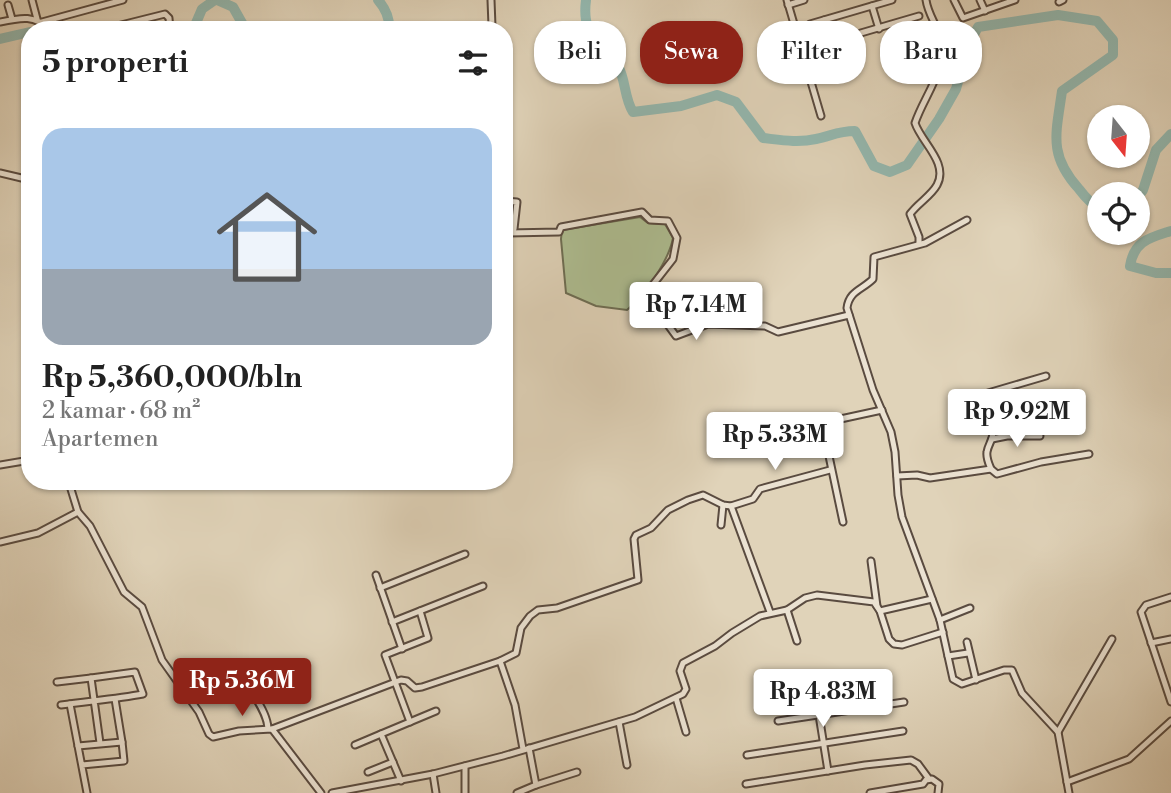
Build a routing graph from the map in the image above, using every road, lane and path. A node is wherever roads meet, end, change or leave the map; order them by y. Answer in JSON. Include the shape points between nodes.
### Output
{"nodes":[{"id":1,"x":32,"y":0,"type":"edge"},
{"id":2,"x":123,"y":0,"type":"edge"},
{"id":3,"x":491,"y":0,"type":"edge"},
{"id":4,"x":804,"y":0,"type":"edge"},
{"id":5,"x":892,"y":0,"type":"edge"},
{"id":6,"x":926,"y":0,"type":"edge"},
{"id":7,"x":954,"y":0,"type":"edge"},
{"id":8,"x":980,"y":0,"type":"edge"},
{"id":9,"x":1012,"y":1,"type":"edge"},
{"id":10,"x":788,"y":2,"type":"edge"},
{"id":11,"x":8,"y":5,"type":"dead end"},
{"id":12,"x":872,"y":6,"type":"junction"},
{"id":13,"x":985,"y":11,"type":"junction"},
{"id":14,"x":919,"y":16,"type":"dead end"},
{"id":15,"x":12,"y":19,"type":"junction"},
{"id":16,"x":39,"y":20,"type":"junction"},
{"id":17,"x":824,"y":20,"type":"joint"},
{"id":18,"x":135,"y":21,"type":"edge"},
{"id":19,"x":169,"y":21,"type":"edge"},
{"id":20,"x":492,"y":21,"type":"edge"},
{"id":21,"x":793,"y":21,"type":"edge"},
{"id":22,"x":820,"y":21,"type":"edge"},
{"id":23,"x":0,"y":22,"type":"edge"},
{"id":24,"x":879,"y":29,"type":"junction"},
{"id":25,"x":866,"y":32,"type":"edge"},
{"id":26,"x":811,"y":84,"type":"edge"},
{"id":27,"x":821,"y":116,"type":"dead end"},
{"id":28,"x":0,"y":173,"type":"edge"},
{"id":29,"x":21,"y":178,"type":"edge"},
{"id":30,"x":513,"y":202,"type":"edge"},
{"id":31,"x":967,"y":220,"type":"dead end"},
{"id":32,"x":514,"y":229,"type":"dead end"},
{"id":33,"x":513,"y":233,"type":"edge"},
{"id":34,"x":919,"y":243,"type":"junction"},
{"id":35,"x":849,"y":315,"type":"junction"},
{"id":36,"x":1046,"y":376,"type":"dead end"},
{"id":37,"x":882,"y":410,"type":"junction"},
{"id":38,"x":1040,"y":436,"type":"dead end"},
{"id":39,"x":992,"y":439,"type":"junction"},
{"id":40,"x":1089,"y":454,"type":"dead end"},
{"id":41,"x":21,"y":462,"type":"edge"},
{"id":42,"x":0,"y":465,"type":"edge"},
{"id":43,"x":990,"y":469,"type":"junction"},
{"id":44,"x":830,"y":470,"type":"junction"},
{"id":45,"x":897,"y":476,"type":"junction"},
{"id":46,"x":71,"y":490,"type":"edge"},
{"id":47,"x":723,"y":505,"type":"junction"},
{"id":48,"x":731,"y":506,"type":"junction"},
{"id":49,"x":78,"y":512,"type":"junction"},
{"id":50,"x":844,"y":522,"type":"dead end"},
{"id":51,"x":720,"y":525,"type":"dead end"},
{"id":52,"x":0,"y":542,"type":"edge"},
{"id":53,"x":465,"y":554,"type":"dead end"},
{"id":54,"x":871,"y":561,"type":"dead end"},
{"id":55,"x":376,"y":575,"type":"dead end"},
{"id":56,"x":483,"y":586,"type":"dead end"},
{"id":57,"x":380,"y":588,"type":"junction"},
{"id":58,"x":1171,"y":597,"type":"edge"},
{"id":59,"x":932,"y":599,"type":"junction"},
{"id":60,"x":878,"y":608,"type":"junction"},
{"id":61,"x":970,"y":608,"type":"dead end"},
{"id":62,"x":787,"y":610,"type":"junction"},
{"id":63,"x":420,"y":611,"type":"junction"},
{"id":64,"x":770,"y":612,"type":"junction"},
{"id":65,"x":940,"y":620,"type":"junction"},
{"id":66,"x":392,"y":622,"type":"junction"},
{"id":67,"x":943,"y":632,"type":"junction"},
{"id":68,"x":1112,"y":639,"type":"dead end"},
{"id":69,"x":1171,"y":639,"type":"edge"},
{"id":70,"x":797,"y":641,"type":"dead end"},
{"id":71,"x":967,"y":642,"type":"dead end"},
{"id":72,"x":1151,"y":643,"type":"junction"},
{"id":73,"x":401,"y":649,"type":"junction"},
{"id":74,"x":968,"y":653,"type":"junction"},
{"id":75,"x":948,"y":656,"type":"junction"},
{"id":76,"x":500,"y":661,"type":"junction"},
{"id":77,"x":227,"y":672,"type":"dead end"},
{"id":78,"x":91,"y":678,"type":"junction"},
{"id":79,"x":976,"y":680,"type":"junction"},
{"id":80,"x":57,"y":682,"type":"dead end"},
{"id":81,"x":395,"y":682,"type":"junction"},
{"id":82,"x":676,"y":698,"type":"junction"},
{"id":83,"x":115,"y":699,"type":"junction"},
{"id":84,"x":93,"y":702,"type":"junction"},
{"id":85,"x":904,"y":702,"type":"dead end"},
{"id":86,"x":1171,"y":702,"type":"edge"},
{"id":87,"x":70,"y":704,"type":"junction"},
{"id":88,"x":61,"y":705,"type":"dead end"},
{"id":89,"x":436,"y":711,"type":"dead end"},
{"id":90,"x":819,"y":715,"type":"junction"},
{"id":91,"x":778,"y":721,"type":"dead end"},
{"id":92,"x":1171,"y":721,"type":"edge"},
{"id":93,"x":410,"y":722,"type":"junction"},
{"id":94,"x":619,"y":722,"type":"junction"},
{"id":95,"x":270,"y":729,"type":"junction"},
{"id":96,"x":903,"y":731,"type":"dead end"},
{"id":97,"x":686,"y":732,"type":"dead end"},
{"id":98,"x":1058,"y":732,"type":"junction"},
{"id":99,"x":381,"y":734,"type":"junction"},
{"id":100,"x":122,"y":742,"type":"junction"},
{"id":101,"x":823,"y":742,"type":"junction"},
{"id":102,"x":100,"y":743,"type":"junction"},
{"id":103,"x":355,"y":745,"type":"dead end"},
{"id":104,"x":78,"y":746,"type":"junction"},
{"id":105,"x":526,"y":748,"type":"junction"},
{"id":106,"x":747,"y":755,"type":"dead end"},
{"id":107,"x":124,"y":761,"type":"junction"},
{"id":108,"x":132,"y":761,"type":"dead end"},
{"id":109,"x":393,"y":762,"type":"junction"},
{"id":110,"x":82,"y":765,"type":"junction"},
{"id":111,"x":627,"y":765,"type":"dead end"},
{"id":112,"x":465,"y":766,"type":"junction"},
{"id":113,"x":828,"y":771,"type":"junction"},
{"id":114,"x":368,"y":772,"type":"dead end"},
{"id":115,"x":577,"y":772,"type":"dead end"},
{"id":116,"x":433,"y":774,"type":"junction"},
{"id":117,"x":929,"y":779,"type":"junction"},
{"id":118,"x":401,"y":781,"type":"junction"},
{"id":119,"x":1067,"y":782,"type":"junction"},
{"id":120,"x":746,"y":784,"type":"dead end"},
{"id":121,"x":923,"y":784,"type":"junction"},
{"id":122,"x":536,"y":785,"type":"junction"},
{"id":123,"x":923,"y":792,"type":"edge"},
{"id":124,"x":87,"y":793,"type":"edge"},
{"id":125,"x":321,"y":793,"type":"edge"},
{"id":126,"x":332,"y":793,"type":"edge"},
{"id":127,"x":436,"y":793,"type":"edge"},
{"id":128,"x":465,"y":793,"type":"edge"},
{"id":129,"x":517,"y":793,"type":"edge"},
{"id":130,"x":870,"y":793,"type":"edge"},
{"id":131,"x":938,"y":793,"type":"edge"},
{"id":132,"x":1069,"y":793,"type":"edge"}],
"edges":[{"from":1,"to":16,"type":"street"},
{"from":2,"to":16,"type":"street"},
{"from":3,"to":20,"type":"street"},
{"from":4,"to":10,"type":"street"},
{"from":5,"to":12,"type":"street"},
{"from":6,"to":34,"type":"street","via":[[941,47],[935,84],[915,120],[938,162],[940,178],[910,214]]},
{"from":7,"to":13,"type":"street","via":[[963,18]]},
{"from":8,"to":13,"type":"street"},
{"from":9,"to":13,"type":"street"},
{"from":10,"to":21,"type":"street"},
{"from":11,"to":15,"type":"street"},
{"from":12,"to":17,"type":"street"},
{"from":12,"to":24,"type":"street"},
{"from":14,"to":24,"type":"street"},
{"from":15,"to":16,"type":"street"},
{"from":15,"to":23,"type":"street"},
{"from":17,"to":22,"type":"street"},
{"from":18,"to":19,"type":"street","via":[[165,13]]},
{"from":24,"to":25,"type":"street"},
{"from":26,"to":27,"type":"street"},
{"from":28,"to":29,"type":"street"},
{"from":30,"to":32,"type":"street","via":[[517,202]]},
{"from":31,"to":34,"type":"street"},
{"from":33,"to":35,"type":"street","via":[[559,232],[561,227],[642,212],[650,220],[668,221],[677,238],[673,259],[648,291],[676,336],[708,324],[765,326],[778,332]]},
{"from":34,"to":35,"type":"street","via":[[874,257],[873,279],[849,298]]},
{"from":35,"to":37,"type":"street"},
{"from":36,"to":39,"type":"street","via":[[977,399]]},
{"from":37,"to":44,"type":"street","via":[[822,423]]},
{"from":37,"to":45,"type":"street","via":[[891,432]]},
{"from":38,"to":39,"type":"street"},
{"from":39,"to":43,"type":"street","via":[[987,452]]},
{"from":40,"to":43,"type":"street","via":[[997,474]]},
{"from":41,"to":42,"type":"street"},
{"from":43,"to":45,"type":"street","via":[[930,478]]},
{"from":44,"to":48,"type":"street","via":[[760,489],[752,499]]},
{"from":44,"to":50,"type":"street"},
{"from":45,"to":59,"type":"street","via":[[902,517]]},
{"from":46,"to":49,"type":"street"},
{"from":47,"to":48,"type":"street"},
{"from":47,"to":51,"type":"street"},
{"from":47,"to":76,"type":"street","via":[[703,495],[668,510],[634,539],[638,580],[557,608],[538,610],[521,628],[516,653]]},
{"from":48,"to":64,"type":"street"},
{"from":49,"to":52,"type":"street","via":[[44,531]]},
{"from":49,"to":95,"type":"street","via":[[121,588],[142,607],[162,660],[199,712],[210,736]]},
{"from":53,"to":57,"type":"street"},
{"from":54,"to":60,"type":"street"},
{"from":55,"to":57,"type":"street"},
{"from":56,"to":63,"type":"street"},
{"from":57,"to":66,"type":"street"},
{"from":58,"to":72,"type":"street","via":[[1141,610]]},
{"from":59,"to":60,"type":"street"},
{"from":59,"to":65,"type":"street"},
{"from":60,"to":62,"type":"street","via":[[866,600],[813,595]]},
{"from":60,"to":67,"type":"street","via":[[894,643],[902,645]]},
{"from":61,"to":65,"type":"street"},
{"from":62,"to":64,"type":"street"},
{"from":62,"to":70,"type":"street"},
{"from":63,"to":66,"type":"street"},
{"from":63,"to":73,"type":"street","via":[[428,638]]},
{"from":64,"to":82,"type":"street","via":[[683,663],[680,671],[686,689]]},
{"from":65,"to":67,"type":"street"},
{"from":66,"to":73,"type":"street"},
{"from":67,"to":75,"type":"street"},
{"from":68,"to":98,"type":"street"},
{"from":69,"to":72,"type":"street"},
{"from":71,"to":74,"type":"street"},
{"from":72,"to":86,"type":"street"},
{"from":73,"to":81,"type":"street","via":[[385,655]]},
{"from":74,"to":75,"type":"street"},
{"from":74,"to":79,"type":"street"},
{"from":75,"to":79,"type":"street","via":[[955,681]]},
{"from":76,"to":81,"type":"street","via":[[422,687],[415,688],[405,680]]},
{"from":76,"to":105,"type":"street"},
{"from":77,"to":95,"type":"street","via":[[239,676],[266,715]]},
{"from":78,"to":80,"type":"street"},
{"from":78,"to":83,"type":"street","via":[[135,672],[143,694]]},
{"from":78,"to":84,"type":"street"},
{"from":79,"to":98,"type":"street","via":[[1011,669],[1025,698]]},
{"from":81,"to":93,"type":"street"},
{"from":81,"to":95,"type":"street"},
{"from":82,"to":94,"type":"street"},
{"from":82,"to":97,"type":"street"},
{"from":83,"to":84,"type":"street"},
{"from":83,"to":100,"type":"street"},
{"from":84,"to":87,"type":"street"},
{"from":84,"to":102,"type":"street"},
{"from":85,"to":90,"type":"street"},
{"from":87,"to":88,"type":"street"},
{"from":87,"to":104,"type":"street"},
{"from":89,"to":93,"type":"street"},
{"from":90,"to":91,"type":"street"},
{"from":90,"to":101,"type":"street"},
{"from":92,"to":119,"type":"street","via":[[1129,759]]},
{"from":93,"to":99,"type":"street"},
{"from":94,"to":105,"type":"street"},
{"from":94,"to":111,"type":"street"},
{"from":95,"to":125,"type":"street"},
{"from":96,"to":101,"type":"street"},
{"from":98,"to":119,"type":"street"},
{"from":99,"to":103,"type":"street"},
{"from":99,"to":109,"type":"street"},
{"from":100,"to":102,"type":"street"},
{"from":100,"to":107,"type":"street"},
{"from":101,"to":106,"type":"street"},
{"from":101,"to":113,"type":"street"},
{"from":102,"to":104,"type":"street"},
{"from":104,"to":110,"type":"street"},
{"from":105,"to":112,"type":"street"},
{"from":105,"to":122,"type":"street"},
{"from":107,"to":108,"type":"street"},
{"from":107,"to":110,"type":"street"},
{"from":109,"to":114,"type":"street"},
{"from":109,"to":118,"type":"street"},
{"from":110,"to":124,"type":"street"},
{"from":112,"to":116,"type":"street"},
{"from":112,"to":128,"type":"street"},
{"from":113,"to":117,"type":"street","via":[[911,760]]},
{"from":113,"to":120,"type":"street"},
{"from":115,"to":122,"type":"street"},
{"from":116,"to":118,"type":"street"},
{"from":116,"to":127,"type":"street"},
{"from":117,"to":121,"type":"street"},
{"from":117,"to":131,"type":"street","via":[[939,784]]},
{"from":118,"to":126,"type":"street"},
{"from":119,"to":132,"type":"street"},
{"from":121,"to":123,"type":"street"},
{"from":121,"to":130,"type":"street"},
{"from":122,"to":129,"type":"street"}]}
